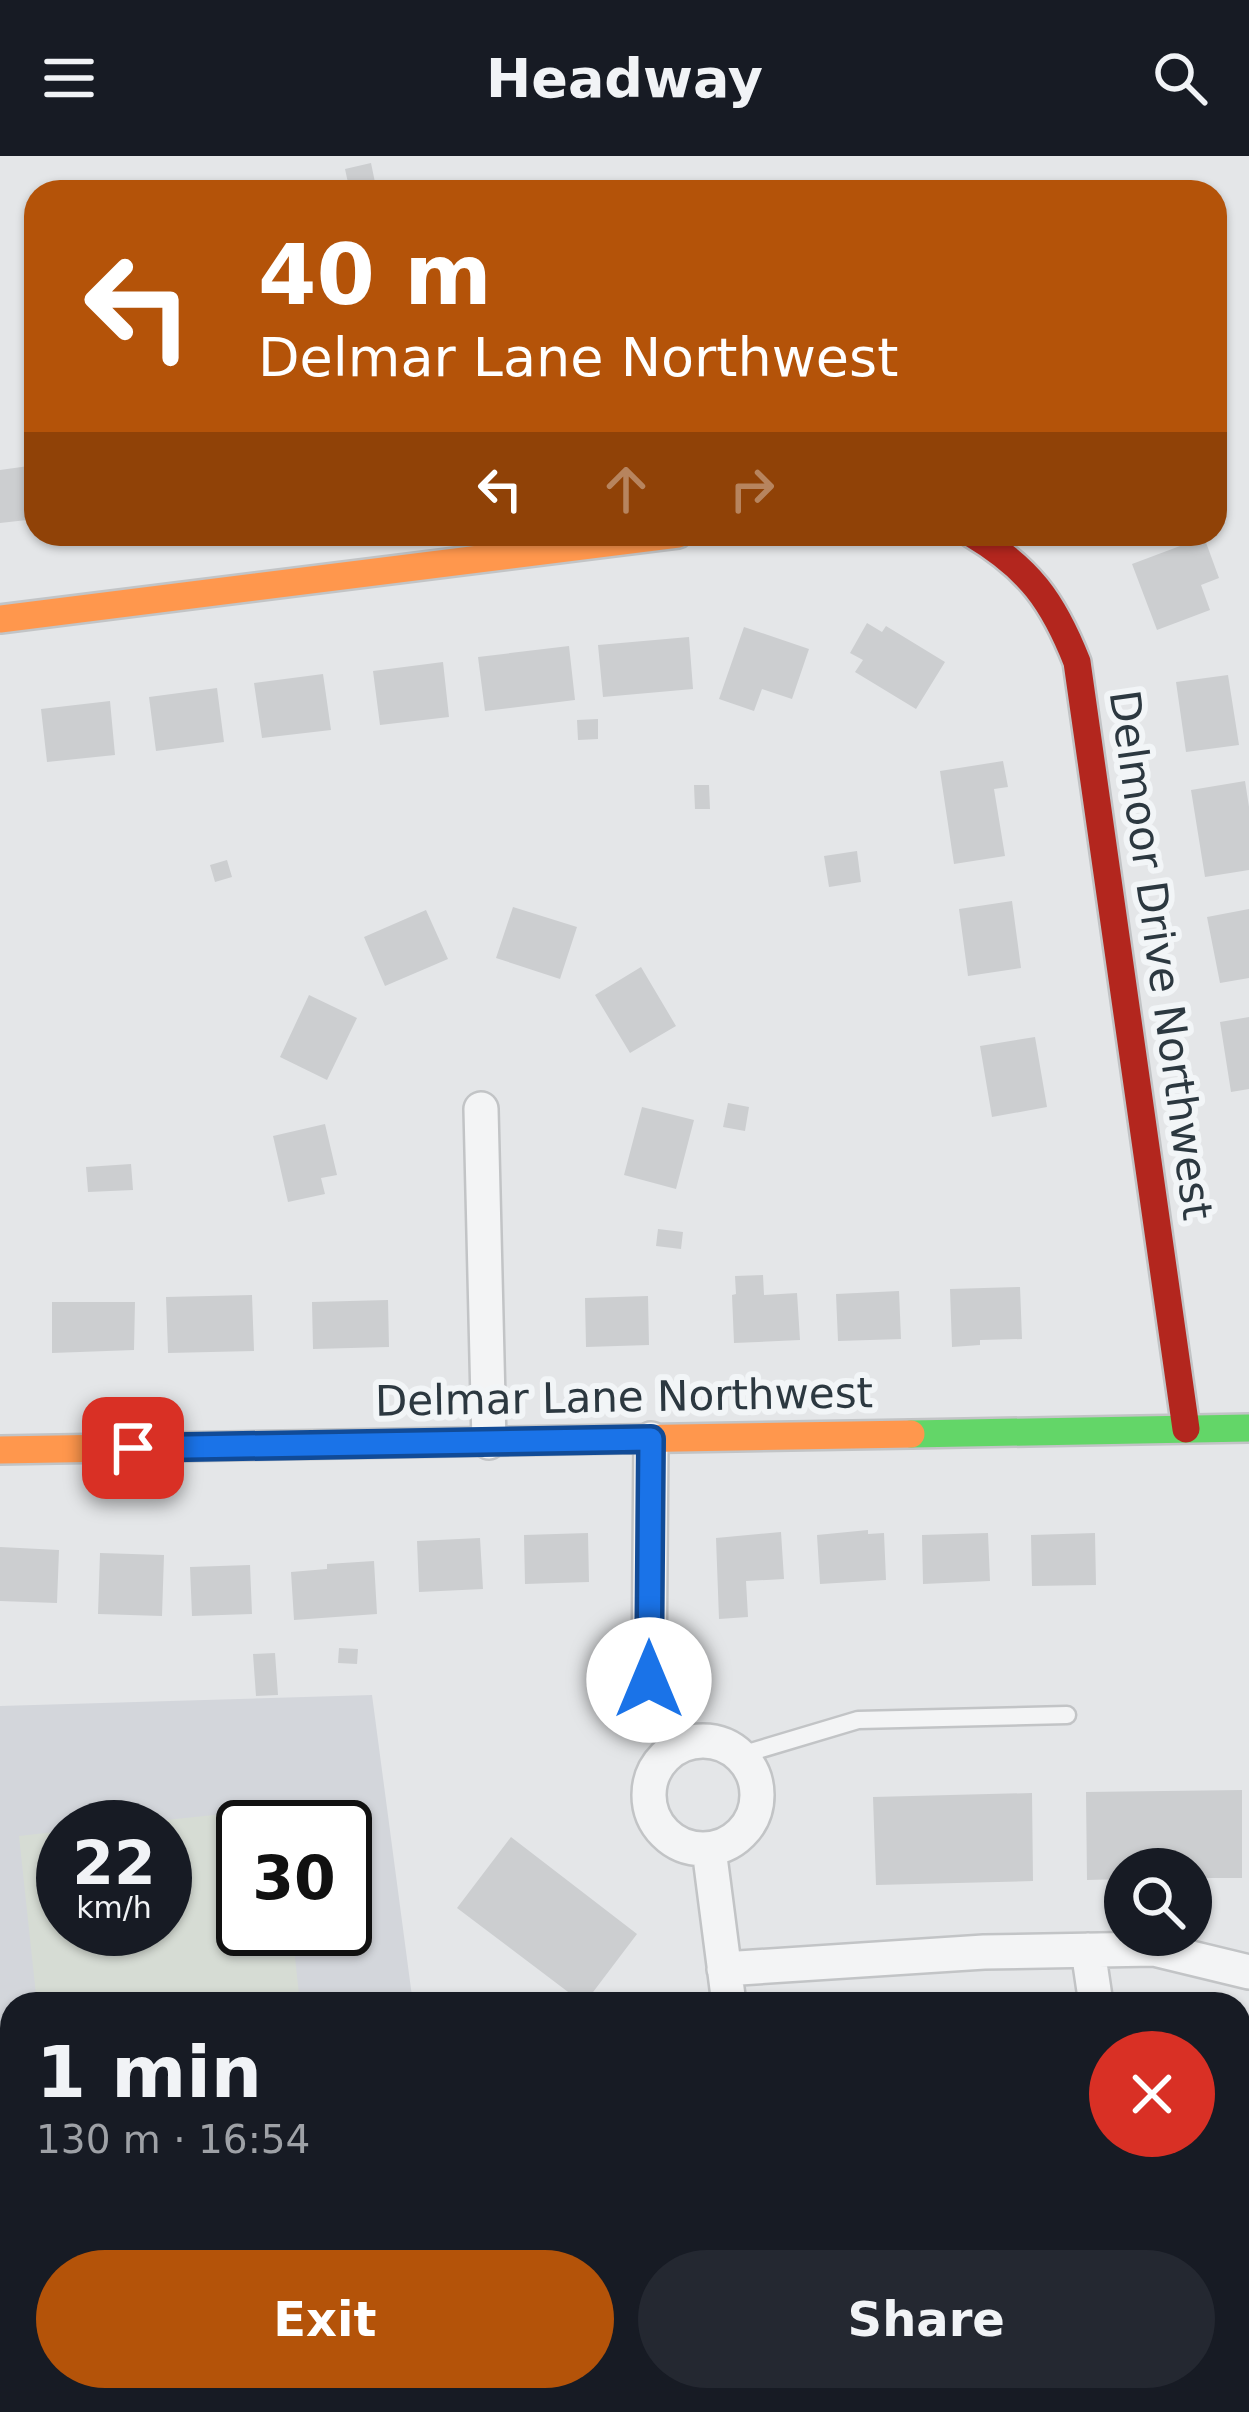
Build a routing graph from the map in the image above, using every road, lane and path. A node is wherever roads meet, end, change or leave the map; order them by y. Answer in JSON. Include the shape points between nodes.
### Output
{"nodes":[{"id":1,"x":582,"y":546,"type":"edge"},
{"id":2,"x":994,"y":546,"type":"edge"},
{"id":3,"x":0,"y":619,"type":"edge"},
{"id":4,"x":481,"y":1109,"type":"dead end"},
{"id":5,"x":1249,"y":1428,"type":"edge"},
{"id":6,"x":1186,"y":1430,"type":"junction"},
{"id":7,"x":651,"y":1439,"type":"junction"},
{"id":8,"x":489,"y":1442,"type":"junction"},
{"id":9,"x":0,"y":1450,"type":"edge"},
{"id":10,"x":649,"y":1680,"type":"dead end"},
{"id":11,"x":1066,"y":1715,"type":"dead end"},
{"id":12,"x":741,"y":1755,"type":"junction"},
{"id":13,"x":709,"y":1849,"type":"junction"},
{"id":14,"x":1088,"y":1950,"type":"junction"},
{"id":15,"x":724,"y":1969,"type":"junction"},
{"id":16,"x":1249,"y":1972,"type":"edge"},
{"id":17,"x":727,"y":1992,"type":"edge"},
{"id":18,"x":1094,"y":1992,"type":"edge"}],
"edges":[{"from":1,"to":3,"type":"street"},
{"from":2,"to":6,"type":"street","name":"Delmoor Drive Northwest","via":[[1036,582],[1077,662]]},
{"from":4,"to":8,"type":"street"},
{"from":5,"to":6,"type":"street","name":"Delmar Lane Northwest"},
{"from":6,"to":7,"type":"street","name":"Delmar Lane Northwest"},
{"from":7,"to":8,"type":"street","name":"Delmar Lane Northwest"},
{"from":7,"to":10,"type":"street"},
{"from":8,"to":9,"type":"street","name":"Delmar Lane Northwest"},
{"from":11,"to":12,"type":"lane","via":[[858,1720]]},
{"from":12,"to":13,"type":"street","via":[[756,1804],[740,1834]]},
{"from":12,"to":13,"type":"street","via":[[688,1742],[657,1764],[650,1781],[648,1800],[662,1831]]},
{"from":13,"to":15,"type":"street"},
{"from":14,"to":15,"type":"street"},
{"from":14,"to":16,"type":"street","via":[[1154,1949]]},
{"from":14,"to":18,"type":"street"},
{"from":15,"to":17,"type":"street"}]}
